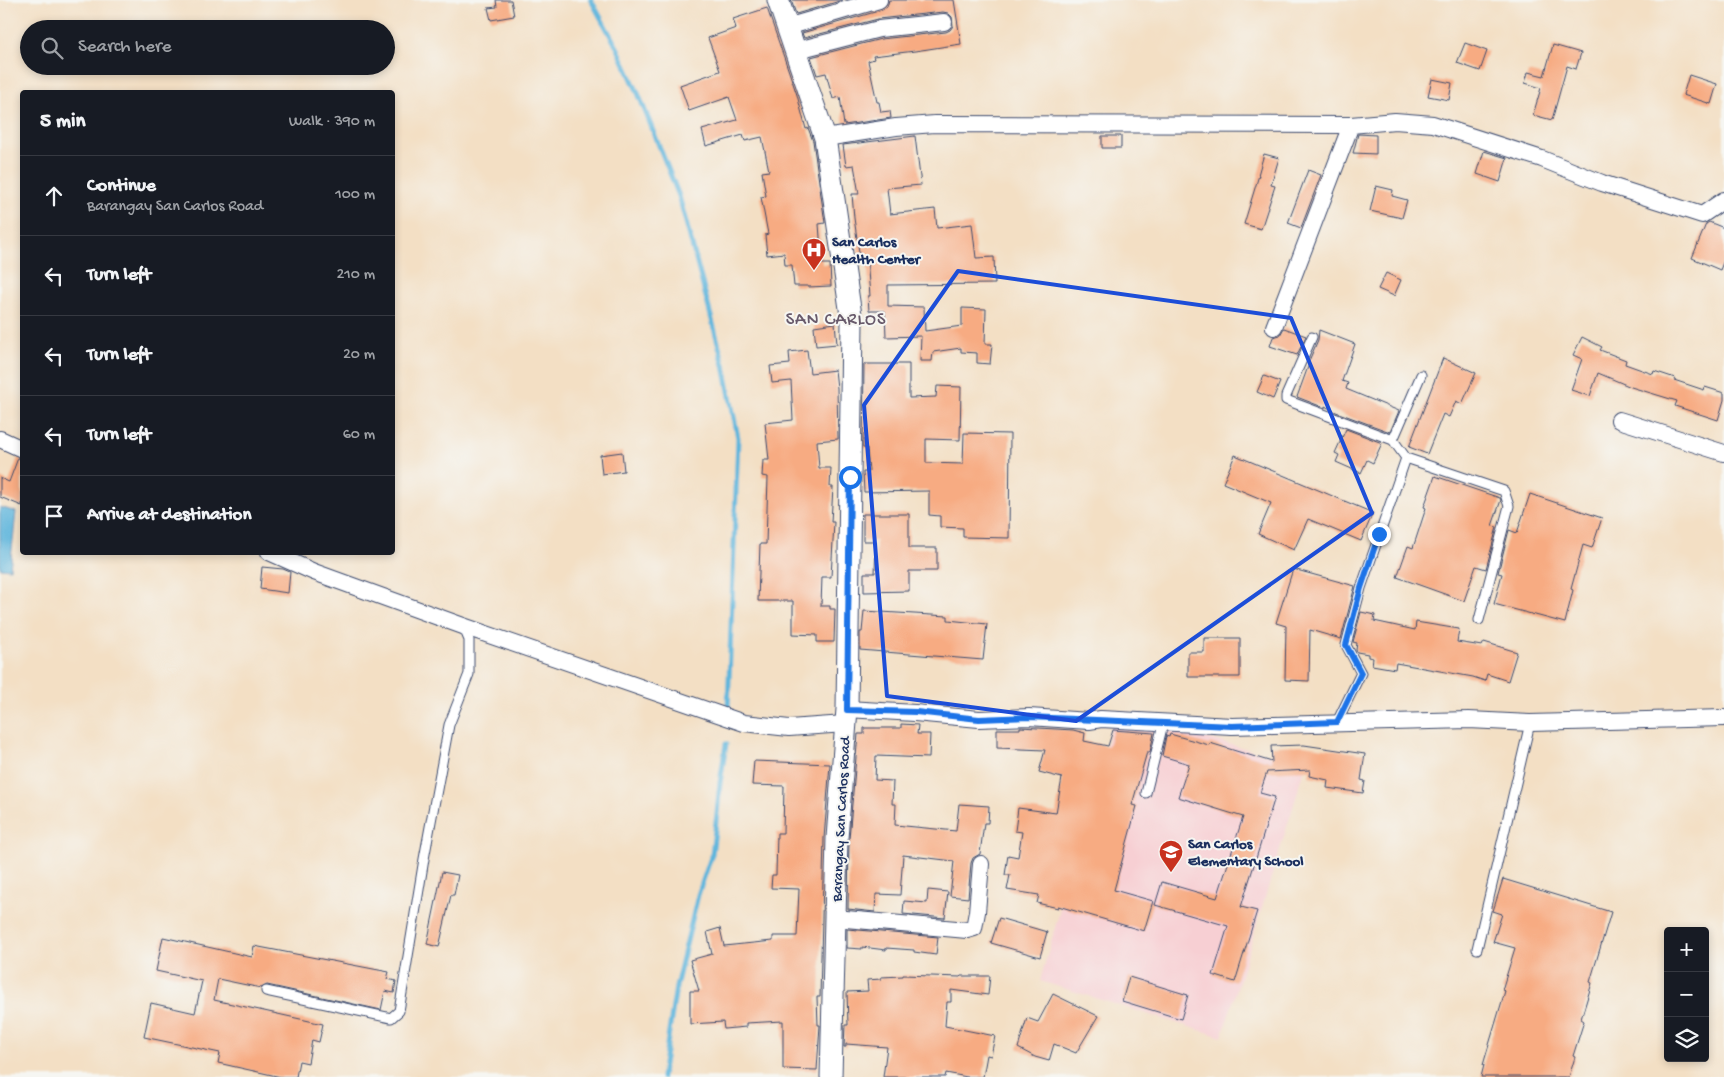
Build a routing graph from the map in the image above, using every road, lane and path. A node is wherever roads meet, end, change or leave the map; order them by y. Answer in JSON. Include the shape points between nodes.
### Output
{"nodes":[{"id":1,"x":778,"y":0,"type":"edge"},
{"id":2,"x":880,"y":0,"type":"edge"},
{"id":3,"x":944,"y":22,"type":"dead end"},
{"id":4,"x":786,"y":27,"type":"junction"},
{"id":5,"x":794,"y":51,"type":"junction"},
{"id":6,"x":1351,"y":125,"type":"junction"},
{"id":7,"x":825,"y":138,"type":"junction"},
{"id":8,"x":1724,"y":200,"type":"edge"},
{"id":9,"x":1274,"y":327,"type":"dead end"},
{"id":10,"x":1312,"y":337,"type":"dead end"},
{"id":11,"x":1421,"y":375,"type":"dead end"},
{"id":12,"x":1619,"y":420,"type":"dead end"},
{"id":13,"x":0,"y":439,"type":"edge"},
{"id":14,"x":1393,"y":440,"type":"junction"},
{"id":15,"x":20,"y":448,"type":"edge"},
{"id":16,"x":1724,"y":454,"type":"edge"},
{"id":17,"x":1406,"y":458,"type":"junction"},
{"id":18,"x":276,"y":555,"type":"edge"},
{"id":19,"x":1479,"y":620,"type":"dead end"},
{"id":20,"x":462,"y":626,"type":"junction"},
{"id":21,"x":846,"y":717,"type":"junction"},
{"id":22,"x":1724,"y":718,"type":"edge"},
{"id":23,"x":1337,"y":722,"type":"junction"},
{"id":24,"x":1530,"y":723,"type":"junction"},
{"id":25,"x":1163,"y":724,"type":"junction"},
{"id":26,"x":1146,"y":793,"type":"dead end"},
{"id":27,"x":981,"y":864,"type":"dead end"},
{"id":28,"x":835,"y":918,"type":"junction"},
{"id":29,"x":1477,"y":949,"type":"dead end"},
{"id":30,"x":266,"y":991,"type":"dead end"},
{"id":31,"x":831,"y":1077,"type":"edge"}],
"edges":[{"from":1,"to":4,"type":"street","name":"Barangay San Carlos Road"},
{"from":2,"to":4,"type":"street"},
{"from":3,"to":5,"type":"street","via":[[879,29]]},
{"from":4,"to":5,"type":"street","name":"Barangay San Carlos Road"},
{"from":5,"to":7,"type":"street","name":"Barangay San Carlos Road"},
{"from":6,"to":7,"type":"street","via":[[934,124]]},
{"from":6,"to":8,"type":"street","via":[[1395,121],[1433,124],[1702,215]]},
{"from":6,"to":9,"type":"street"},
{"from":7,"to":21,"type":"street","name":"Barangay San Carlos Road","via":[[852,322]]},
{"from":10,"to":14,"type":"lane","via":[[1286,400]]},
{"from":11,"to":14,"type":"lane"},
{"from":12,"to":16,"type":"street"},
{"from":13,"to":15,"type":"street"},
{"from":14,"to":17,"type":"lane"},
{"from":17,"to":19,"type":"lane","via":[[1504,491],[1509,506]]},
{"from":17,"to":23,"type":"lane","via":[[1361,588],[1346,645],[1361,673]]},
{"from":18,"to":20,"type":"street"},
{"from":20,"to":21,"type":"street","via":[[744,723],[789,728]]},
{"from":20,"to":30,"type":"lane","via":[[469,640],[469,674],[449,725],[399,1011],[391,1018]]},
{"from":21,"to":25,"type":"street","via":[[916,712],[979,719],[1029,717]]},
{"from":21,"to":28,"type":"street","name":"Barangay San Carlos Road"},
{"from":22,"to":24,"type":"street"},
{"from":23,"to":24,"type":"street","via":[[1469,720]]},
{"from":23,"to":25,"type":"street","via":[[1232,726]]},
{"from":24,"to":29,"type":"lane"},
{"from":25,"to":26,"type":"lane"},
{"from":27,"to":28,"type":"street","via":[[974,928]]},
{"from":28,"to":31,"type":"street","name":"Barangay San Carlos Road"}]}
